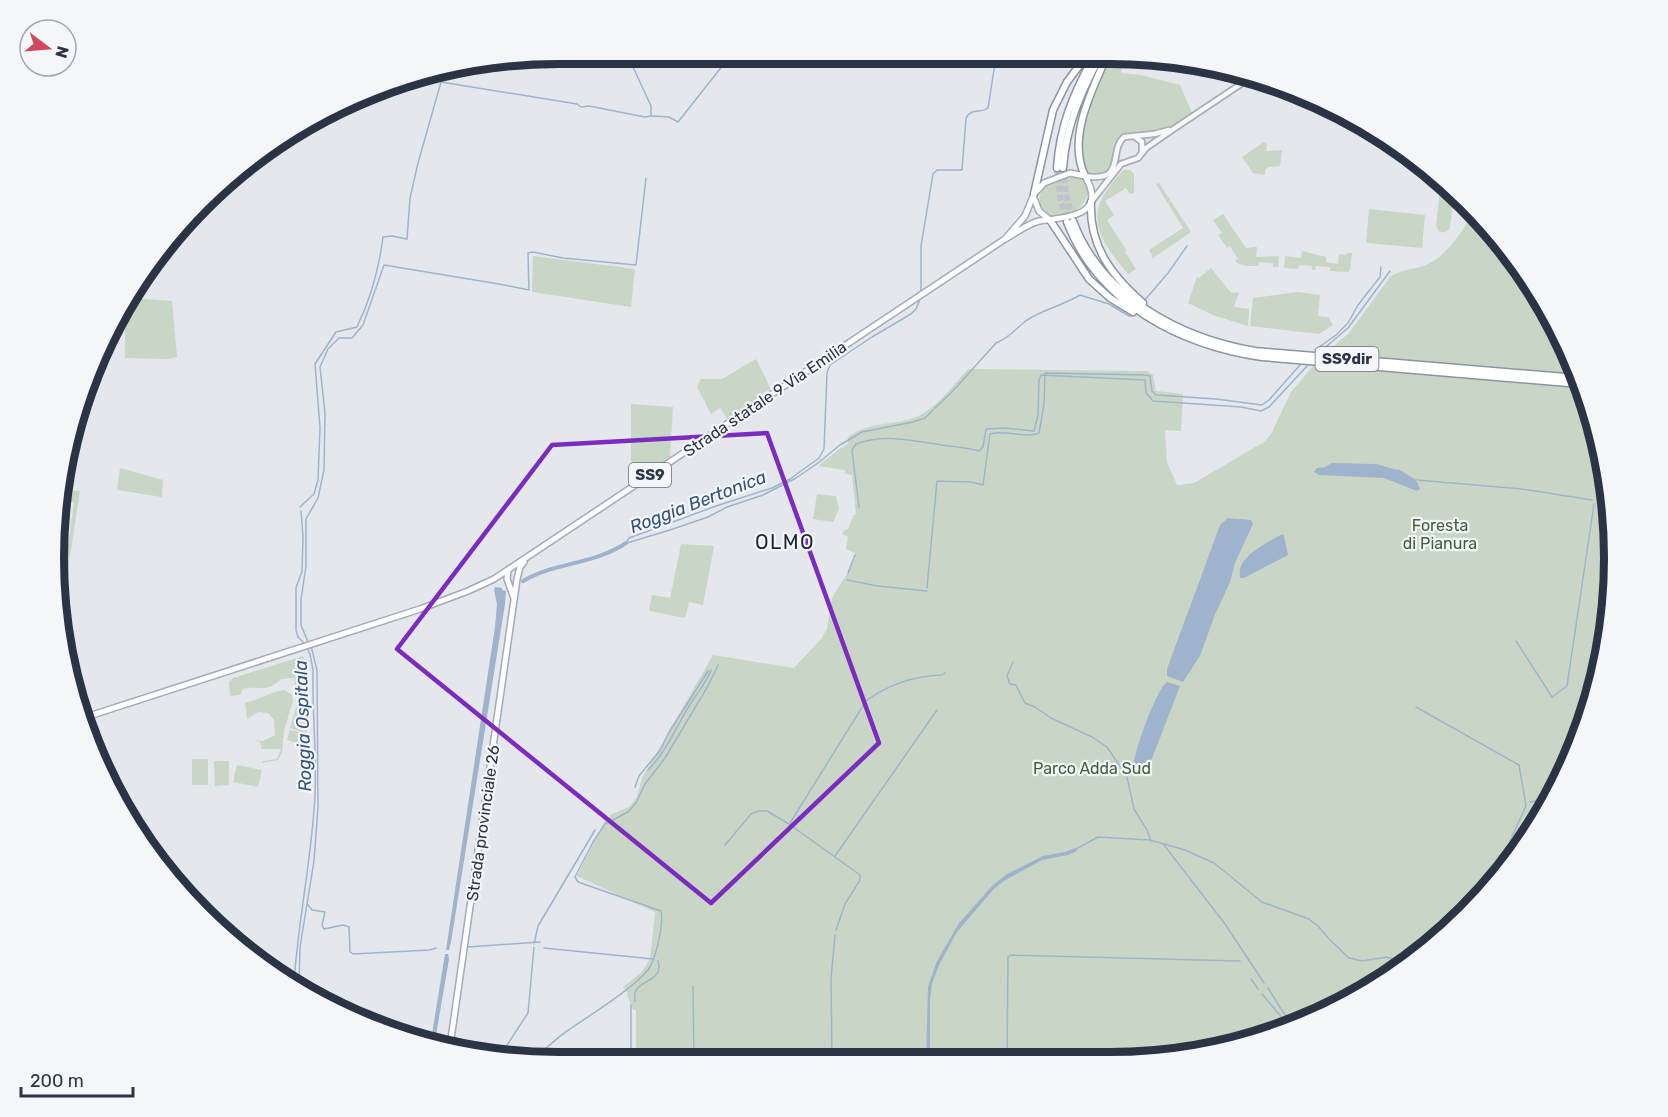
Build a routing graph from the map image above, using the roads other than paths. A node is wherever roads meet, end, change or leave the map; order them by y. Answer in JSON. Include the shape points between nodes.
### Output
{"nodes":[{"id":1,"x":1081,"y":64,"type":"edge"},
{"id":2,"x":1090,"y":64,"type":"edge"},
{"id":3,"x":1097,"y":64,"type":"edge"},
{"id":4,"x":1103,"y":64,"type":"edge"},
{"id":5,"x":1243,"y":83,"type":"edge"},
{"id":6,"x":1174,"y":128,"type":"junction"},
{"id":7,"x":1131,"y":135,"type":"junction"},
{"id":8,"x":1118,"y":150,"type":"junction"},
{"id":9,"x":1142,"y":153,"type":"junction"},
{"id":10,"x":1130,"y":160,"type":"junction"},
{"id":11,"x":1085,"y":176,"type":"junction"},
{"id":12,"x":1034,"y":195,"type":"junction"},
{"id":13,"x":1091,"y":202,"type":"junction"},
{"id":14,"x":1050,"y":220,"type":"junction"},
{"id":15,"x":1005,"y":239,"type":"junction"},
{"id":16,"x":1164,"y":320,"type":"junction"},
{"id":17,"x":1167,"y":328,"type":"junction"},
{"id":18,"x":1569,"y":377,"type":"edge"},
{"id":19,"x":1571,"y":383,"type":"edge"},
{"id":20,"x":532,"y":555,"type":"junction"},
{"id":21,"x":508,"y":570,"type":"junction"},
{"id":22,"x":494,"y":579,"type":"junction"},
{"id":23,"x":517,"y":579,"type":"junction"},
{"id":24,"x":510,"y":585,"type":"junction"},
{"id":25,"x":514,"y":601,"type":"junction"},
{"id":26,"x":91,"y":716,"type":"edge"},
{"id":27,"x":451,"y":1040,"type":"edge"}],
"edges":[{"from":1,"to":12,"type":"highway","via":[[1053,110]]},
{"from":2,"to":3,"type":"highway","via":[[1066,114],[1060,139],[1060,168],[1072,115]]},
{"from":4,"to":11,"type":"highway","via":[[1078,145]]},
{"from":5,"to":6,"type":"street"},
{"from":6,"to":7,"type":"street","via":[[1154,135]]},
{"from":6,"to":9,"type":"street"},
{"from":7,"to":8,"type":"street","via":[[1121,139]]},
{"from":7,"to":9,"type":"street","via":[[1142,142]]},
{"from":8,"to":10,"type":"street","via":[[1122,158]]},
{"from":8,"to":11,"type":"street","via":[[1116,163],[1108,173]]},
{"from":9,"to":10,"type":"street"},
{"from":10,"to":13,"type":"street","via":[[1115,170]]},
{"from":11,"to":12,"type":"main road","via":[[1061,175],[1044,183]]},
{"from":11,"to":13,"type":"main road"},
{"from":12,"to":14,"type":"main road","via":[[1039,211]]},
{"from":12,"to":15,"type":"main road","name":"Strada statale 9 Via Emilia","via":[[1025,216]]},
{"from":13,"to":14,"type":"main road","via":[[1084,211],[1069,218]]},
{"from":13,"to":16,"type":"highway","via":[[1093,234],[1105,260],[1132,293]]},
{"from":14,"to":15,"type":"main road","name":"Strada statale 9 Via Emilia","via":[[1031,224]]},
{"from":14,"to":17,"type":"highway","via":[[1082,270],[1100,290],[1159,327]]},
{"from":15,"to":20,"type":"main road","name":"Strada statale 9 Via Emilia","number":"SS9"},
{"from":16,"to":17,"type":"highway","number":"SS9dir","via":[[1108,279],[1070,222],[1083,256],[1099,277],[1131,306]]},
{"from":16,"to":18,"type":"highway","number":"SS9dir","via":[[1209,340],[1255,351]]},
{"from":17,"to":19,"type":"highway","number":"SS9dir","via":[[1216,348],[1262,357]]},
{"from":20,"to":21,"type":"main road","name":"Strada statale 9 Via Emilia","number":"SS9"},
{"from":20,"to":23,"type":"main road","name":"Strada provinciale 26","via":[[520,567]]},
{"from":21,"to":22,"type":"main road","name":"Strada statale 9 Via Emilia","number":"SS9"},
{"from":21,"to":23,"type":"main road"},
{"from":21,"to":24,"type":"main road","name":"Strada provinciale 26"},
{"from":22,"to":24,"type":"main road"},
{"from":22,"to":26,"type":"main road","name":"Strada statale 9 Via Emilia","number":"SS9","via":[[431,605]]},
{"from":23,"to":25,"type":"main road","name":"Strada provinciale 26"},
{"from":24,"to":25,"type":"main road","name":"Strada provinciale 26"},
{"from":25,"to":27,"type":"main road","name":"Strada provinciale 26"}]}
